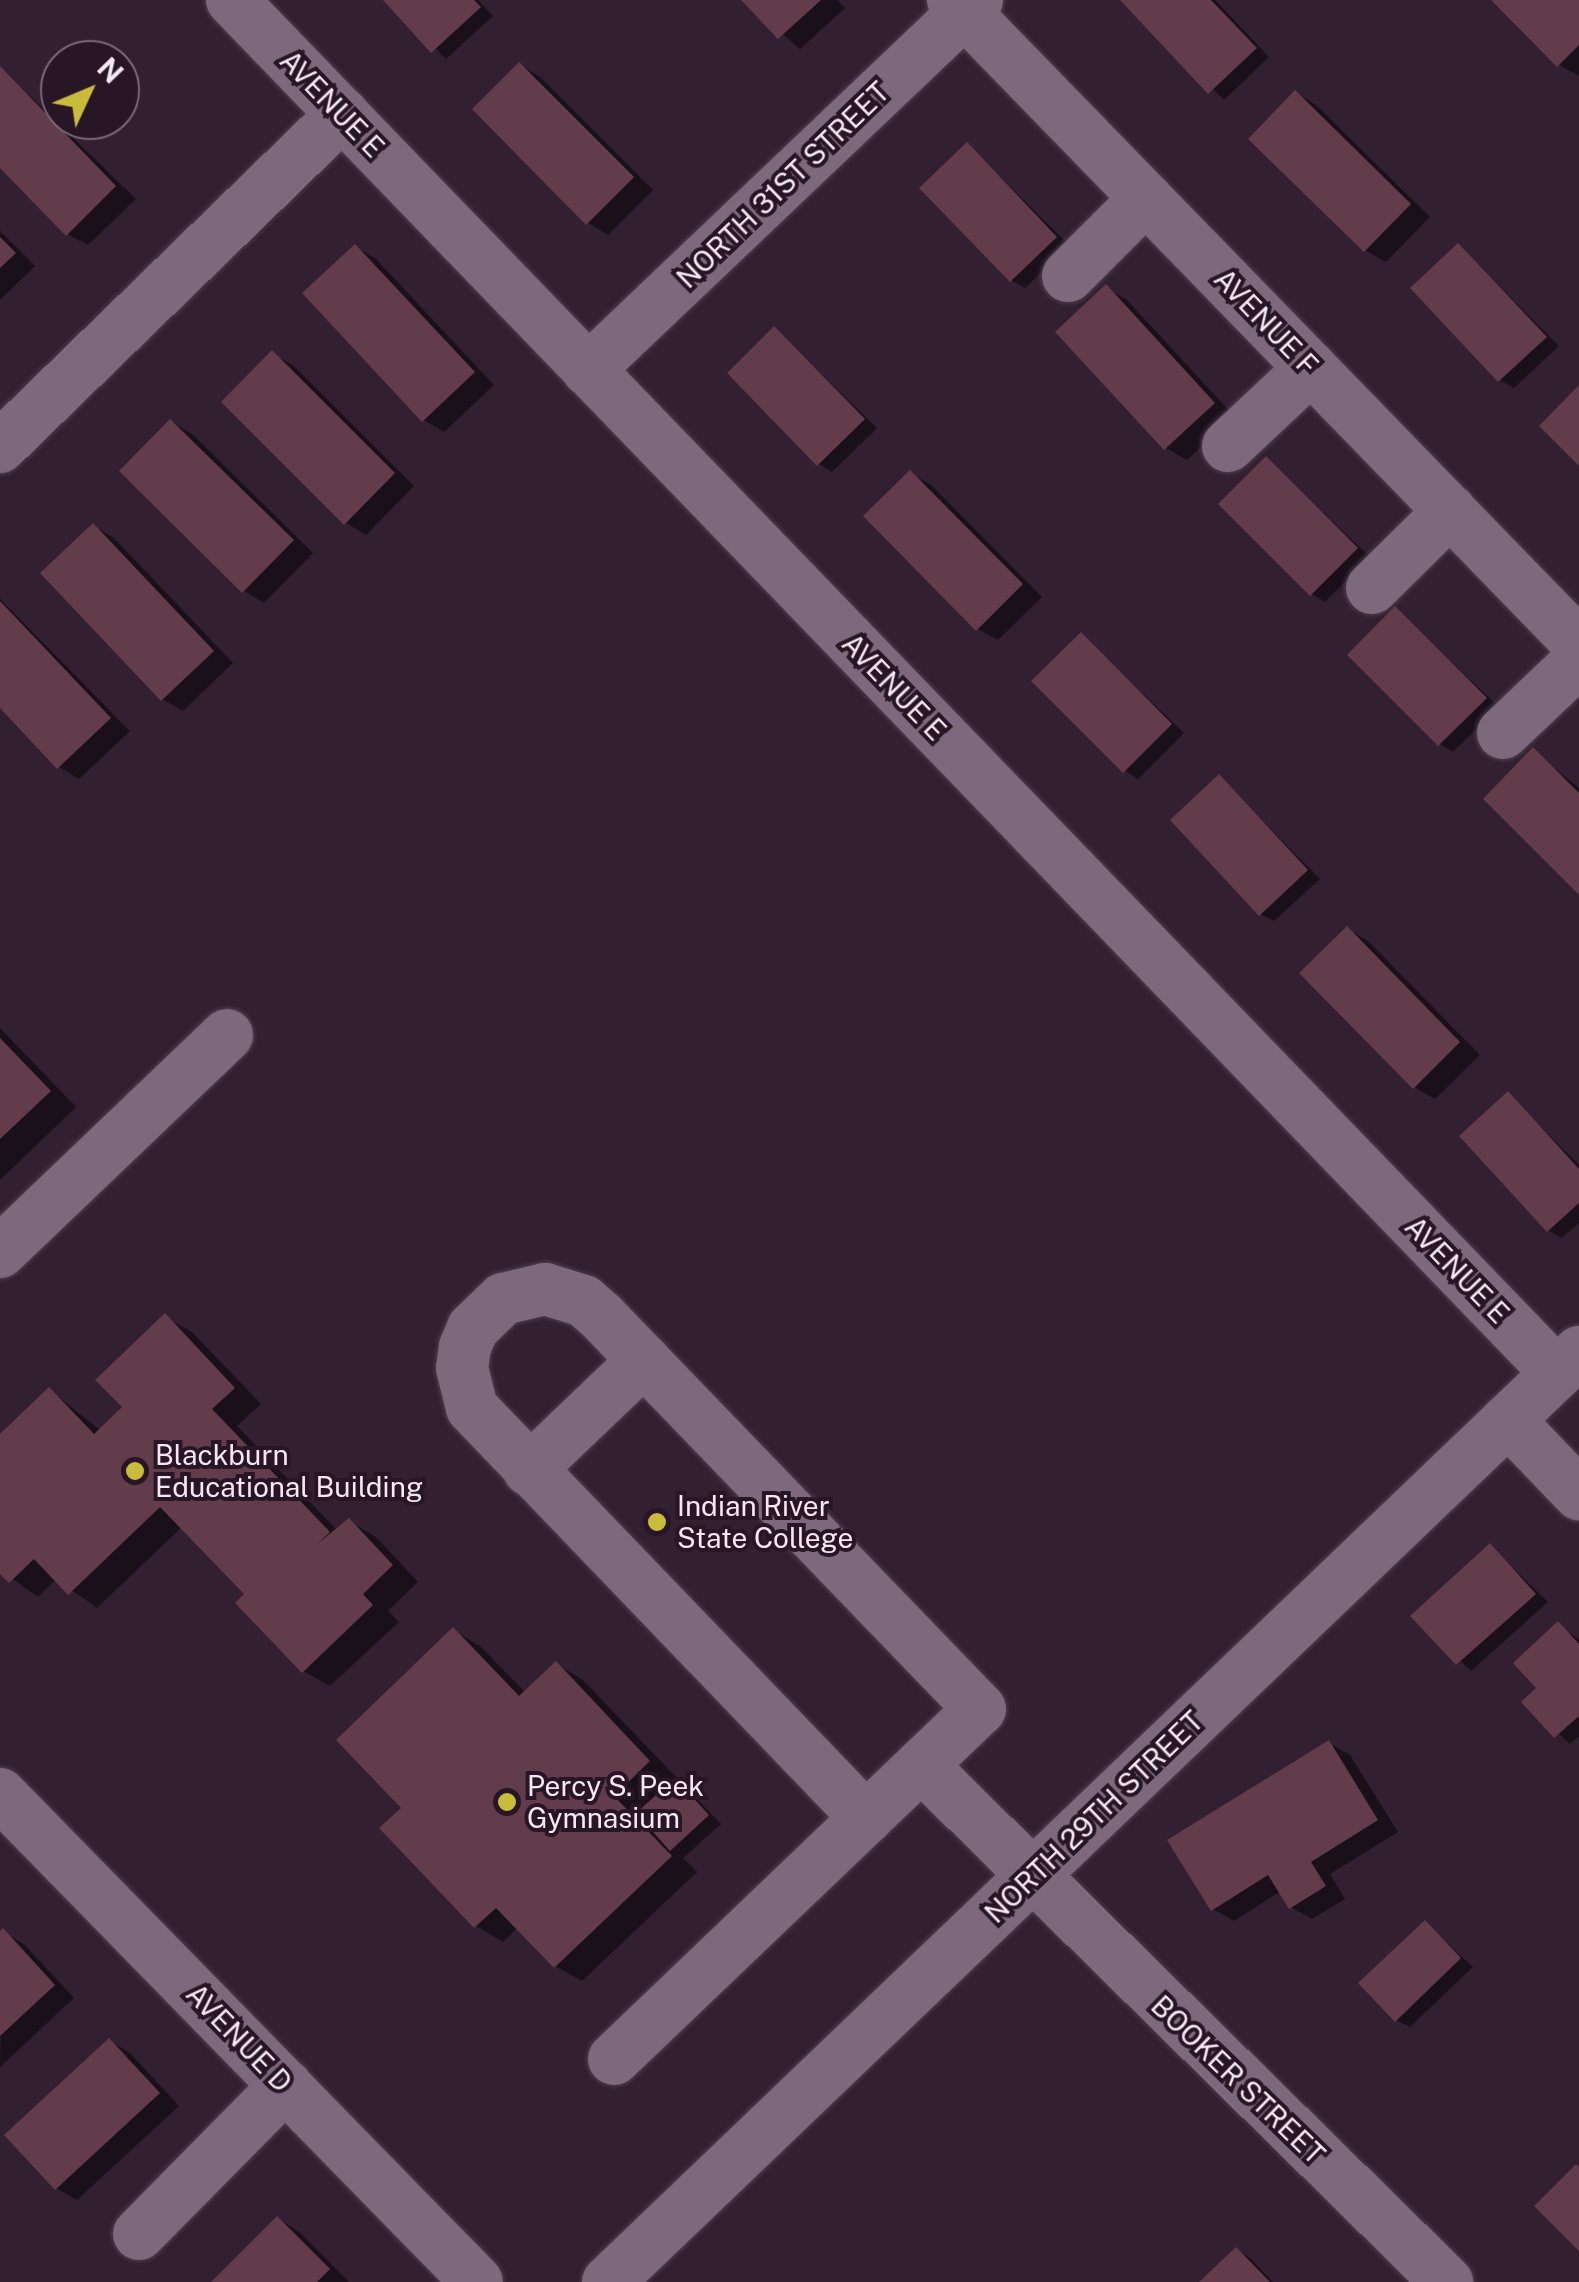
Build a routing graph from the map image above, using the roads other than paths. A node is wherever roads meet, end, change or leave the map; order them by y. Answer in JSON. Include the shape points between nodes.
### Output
{"nodes":[{"id":1,"x":232,"y":0,"type":"edge"},
{"id":2,"x":965,"y":4,"type":"edge"},
{"id":3,"x":342,"y":114,"type":"junction"},
{"id":4,"x":1146,"y":198,"type":"junction"},
{"id":5,"x":1068,"y":276,"type":"dead end"},
{"id":6,"x":1311,"y":368,"type":"junction"},
{"id":7,"x":588,"y":370,"type":"junction"},
{"id":8,"x":0,"y":446,"type":"edge"},
{"id":9,"x":1228,"y":446,"type":"dead end"},
{"id":10,"x":1450,"y":511,"type":"junction"},
{"id":11,"x":1372,"y":588,"type":"dead end"},
{"id":12,"x":1579,"y":644,"type":"edge"},
{"id":13,"x":1579,"y":661,"type":"edge"},
{"id":14,"x":1503,"y":733,"type":"dead end"},
{"id":15,"x":227,"y":1035,"type":"dead end"},
{"id":16,"x":0,"y":1252,"type":"edge"},
{"id":17,"x":644,"y":1360,"type":"junction"},
{"id":18,"x":1568,"y":1363,"type":"edge"},
{"id":19,"x":1508,"y":1420,"type":"junction"},
{"id":20,"x":528,"y":1470,"type":"junction"},
{"id":21,"x":1579,"y":1494,"type":"edge"},
{"id":22,"x":921,"y":1766,"type":"junction"},
{"id":23,"x":0,"y":1794,"type":"edge"},
{"id":24,"x":866,"y":1818,"type":"junction"},
{"id":25,"x":1030,"y":1879,"type":"junction"},
{"id":26,"x":614,"y":2059,"type":"dead end"},
{"id":27,"x":286,"y":2085,"type":"junction"},
{"id":28,"x":138,"y":2234,"type":"dead end"},
{"id":29,"x":478,"y":2282,"type":"edge"},
{"id":30,"x":608,"y":2282,"type":"edge"},
{"id":31,"x":1447,"y":2282,"type":"edge"}],
"edges":[{"from":1,"to":3,"type":"street","name":"AVENUE E"},
{"from":2,"to":4,"type":"street","name":"AVENUE F"},
{"from":2,"to":7,"type":"street","name":"NORTH 31ST STREET"},
{"from":3,"to":7,"type":"street","name":"AVENUE E"},
{"from":3,"to":8,"type":"street"},
{"from":4,"to":5,"type":"street"},
{"from":4,"to":6,"type":"street","name":"AVENUE F"},
{"from":6,"to":9,"type":"street"},
{"from":6,"to":10,"type":"street","name":"AVENUE F"},
{"from":7,"to":18,"type":"street","name":"AVENUE E"},
{"from":10,"to":11,"type":"street"},
{"from":10,"to":12,"type":"street","name":"AVENUE F"},
{"from":13,"to":14,"type":"street"},
{"from":15,"to":16,"type":"street"},
{"from":17,"to":20,"type":"street"},
{"from":17,"to":20,"type":"street","via":[[601,1316],[565,1292],[523,1291],[486,1312],[465,1347],[464,1389],[485,1425]]},
{"from":17,"to":22,"type":"street","via":[[980,1709]]},
{"from":18,"to":19,"type":"street","name":"NORTH 29TH STREET"},
{"from":19,"to":21,"type":"street"},
{"from":19,"to":25,"type":"street","name":"NORTH 29TH STREET"},
{"from":20,"to":24,"type":"street"},
{"from":22,"to":24,"type":"street"},
{"from":22,"to":25,"type":"street","name":"BOOKER STREET"},
{"from":23,"to":27,"type":"street","name":"AVENUE D"},
{"from":24,"to":26,"type":"street"},
{"from":25,"to":30,"type":"street","name":"NORTH 29TH STREET"},
{"from":25,"to":31,"type":"street","name":"BOOKER STREET"},
{"from":27,"to":28,"type":"street"},
{"from":27,"to":29,"type":"street","name":"AVENUE D"}]}
